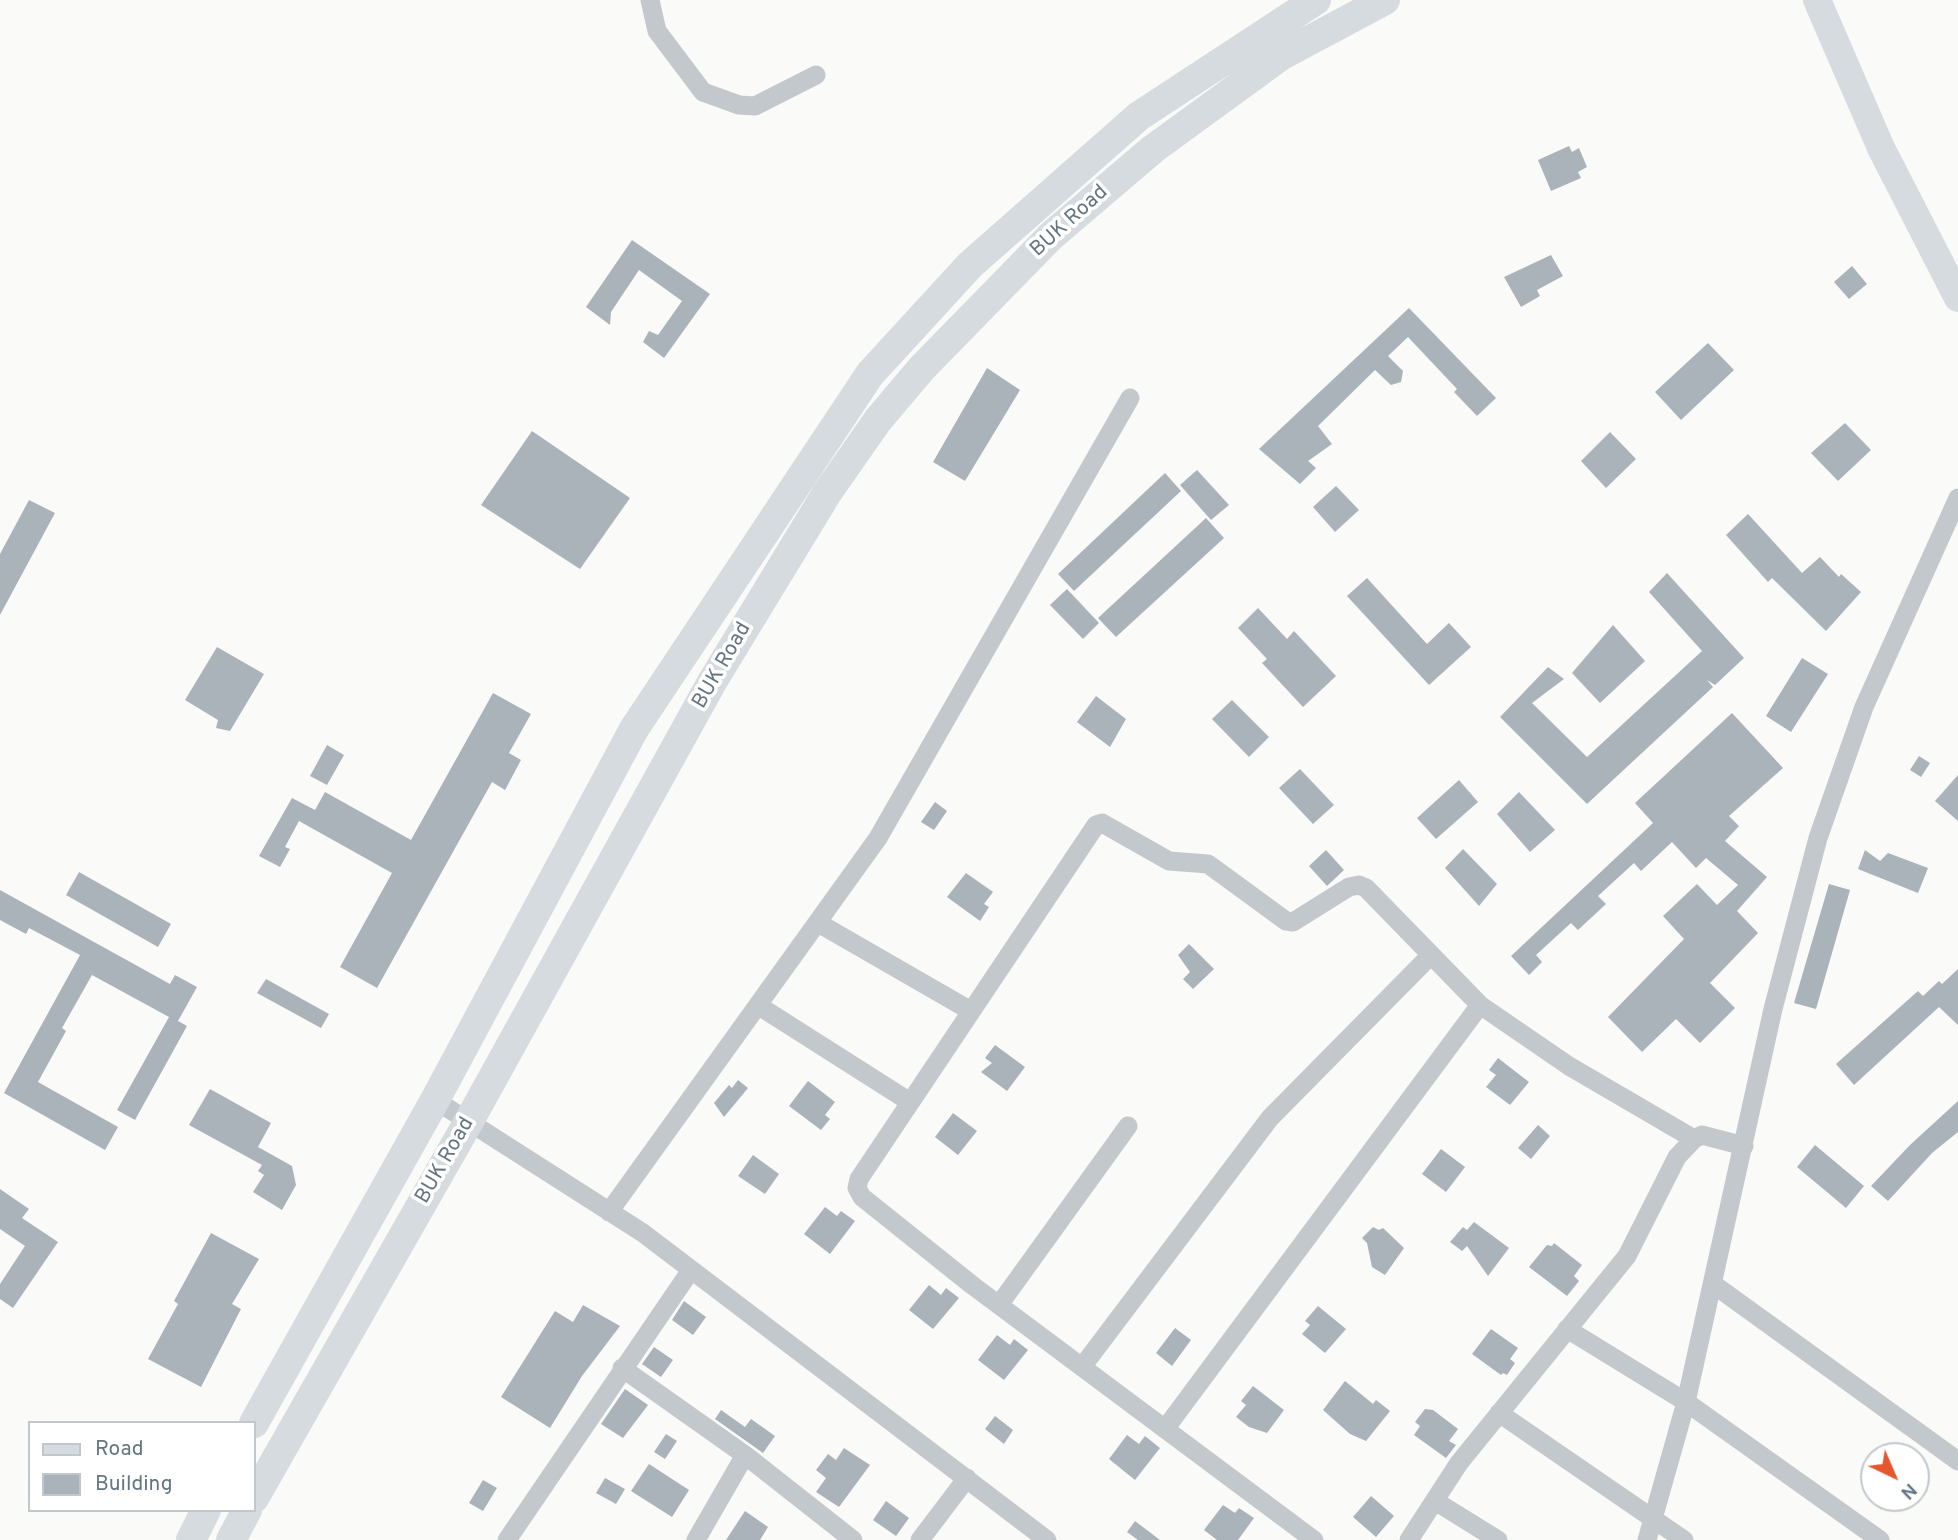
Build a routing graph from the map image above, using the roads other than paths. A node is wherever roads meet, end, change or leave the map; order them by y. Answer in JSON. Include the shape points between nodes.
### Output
{"nodes":[{"id":1,"x":650,"y":0,"type":"edge"},
{"id":2,"x":1316,"y":0,"type":"edge"},
{"id":3,"x":1385,"y":0,"type":"edge"},
{"id":4,"x":1817,"y":0,"type":"edge"},
{"id":5,"x":816,"y":75,"type":"dead end"},
{"id":6,"x":1958,"y":298,"type":"edge"},
{"id":7,"x":1130,"y":398,"type":"dead end"},
{"id":8,"x":1958,"y":498,"type":"edge"},
{"id":9,"x":820,"y":924,"type":"junction"},
{"id":10,"x":1431,"y":955,"type":"junction"},
{"id":11,"x":1480,"y":1005,"type":"junction"},
{"id":12,"x":759,"y":1006,"type":"junction"},
{"id":13,"x":971,"y":1011,"type":"junction"},
{"id":14,"x":435,"y":1100,"type":"junction"},
{"id":15,"x":911,"y":1102,"type":"junction"},
{"id":16,"x":469,"y":1121,"type":"junction"},
{"id":17,"x":1128,"y":1126,"type":"dead end"},
{"id":18,"x":1693,"y":1139,"type":"junction"},
{"id":19,"x":1744,"y":1146,"type":"junction"},
{"id":20,"x":609,"y":1212,"type":"junction"},
{"id":21,"x":691,"y":1270,"type":"junction"},
{"id":22,"x":1713,"y":1284,"type":"junction"},
{"id":23,"x":999,"y":1304,"type":"junction"},
{"id":24,"x":1567,"y":1329,"type":"junction"},
{"id":25,"x":622,"y":1367,"type":"junction"},
{"id":26,"x":1082,"y":1367,"type":"junction"},
{"id":27,"x":1686,"y":1402,"type":"junction"},
{"id":28,"x":1499,"y":1413,"type":"junction"},
{"id":29,"x":255,"y":1421,"type":"edge"},
{"id":30,"x":1165,"y":1429,"type":"junction"},
{"id":31,"x":745,"y":1455,"type":"junction"},
{"id":32,"x":1958,"y":1461,"type":"edge"},
{"id":33,"x":967,"y":1478,"type":"junction"},
{"id":34,"x":256,"y":1494,"type":"edge"},
{"id":35,"x":1435,"y":1501,"type":"junction"},
{"id":36,"x":205,"y":1512,"type":"edge"},
{"id":37,"x":246,"y":1512,"type":"edge"},
{"id":38,"x":1655,"y":1520,"type":"junction"},
{"id":39,"x":191,"y":1540,"type":"edge"},
{"id":40,"x":231,"y":1540,"type":"edge"},
{"id":41,"x":507,"y":1540,"type":"edge"},
{"id":42,"x":695,"y":1540,"type":"edge"},
{"id":43,"x":853,"y":1540,"type":"edge"},
{"id":44,"x":920,"y":1540,"type":"edge"},
{"id":45,"x":1047,"y":1540,"type":"edge"},
{"id":46,"x":1314,"y":1540,"type":"edge"},
{"id":47,"x":1409,"y":1540,"type":"edge"},
{"id":48,"x":1498,"y":1540,"type":"edge"},
{"id":49,"x":1647,"y":1540,"type":"edge"},
{"id":50,"x":1684,"y":1540,"type":"edge"},
{"id":51,"x":1880,"y":1540,"type":"edge"}],
"edges":[{"from":1,"to":5,"type":"street","via":[[657,31],[703,92],[755,106]]},
{"from":2,"to":14,"type":"main road","name":"BUK Road","via":[[1139,116],[970,265],[870,374],[634,729]]},
{"from":3,"to":16,"type":"main road","name":"BUK Road","via":[[1282,55],[1153,149],[1051,236],[922,368],[878,420],[827,493],[712,682]]},
{"from":4,"to":6,"type":"street","via":[[1881,148]]},
{"from":7,"to":9,"type":"street","via":[[878,838]]},
{"from":8,"to":19,"type":"street","via":[[1864,707],[1818,838],[1773,1009]]},
{"from":9,"to":12,"type":"street"},
{"from":9,"to":13,"type":"street"},
{"from":10,"to":11,"type":"street"},
{"from":10,"to":13,"type":"street","via":[[1359,885],[1293,922],[1286,921],[1208,864],[1168,861],[1102,823],[1096,825]]},
{"from":10,"to":26,"type":"street","via":[[1270,1118]]},
{"from":11,"to":18,"type":"street","via":[[1569,1066]]},
{"from":11,"to":30,"type":"street"},
{"from":12,"to":15,"type":"street"},
{"from":12,"to":20,"type":"street"},
{"from":13,"to":15,"type":"street"},
{"from":14,"to":16,"type":"street"},
{"from":14,"to":29,"type":"main road","name":"BUK Road"},
{"from":15,"to":23,"type":"street","via":[[857,1188]]},
{"from":16,"to":20,"type":"street"},
{"from":16,"to":34,"type":"main road","name":"BUK Road"},
{"from":17,"to":23,"type":"street"},
{"from":18,"to":19,"type":"street","via":[[1702,1135]]},
{"from":18,"to":24,"type":"street","via":[[1677,1157],[1627,1256]]},
{"from":19,"to":22,"type":"street"},
{"from":20,"to":21,"type":"street"},
{"from":21,"to":25,"type":"street"},
{"from":21,"to":33,"type":"street"},
{"from":22,"to":27,"type":"street"},
{"from":22,"to":32,"type":"street"},
{"from":23,"to":26,"type":"street"},
{"from":24,"to":27,"type":"street"},
{"from":24,"to":28,"type":"street"},
{"from":25,"to":31,"type":"street"},
{"from":25,"to":41,"type":"street"},
{"from":26,"to":30,"type":"street"},
{"from":27,"to":38,"type":"street"},
{"from":27,"to":51,"type":"street"},
{"from":28,"to":35,"type":"street"},
{"from":28,"to":38,"type":"street"},
{"from":30,"to":46,"type":"street"},
{"from":31,"to":42,"type":"street"},
{"from":31,"to":43,"type":"street"},
{"from":33,"to":44,"type":"street"},
{"from":33,"to":45,"type":"street"},
{"from":35,"to":47,"type":"street"},
{"from":35,"to":48,"type":"street"},
{"from":36,"to":39,"type":"main road"},
{"from":37,"to":40,"type":"main road"},
{"from":38,"to":49,"type":"street"},
{"from":38,"to":50,"type":"street"}]}
